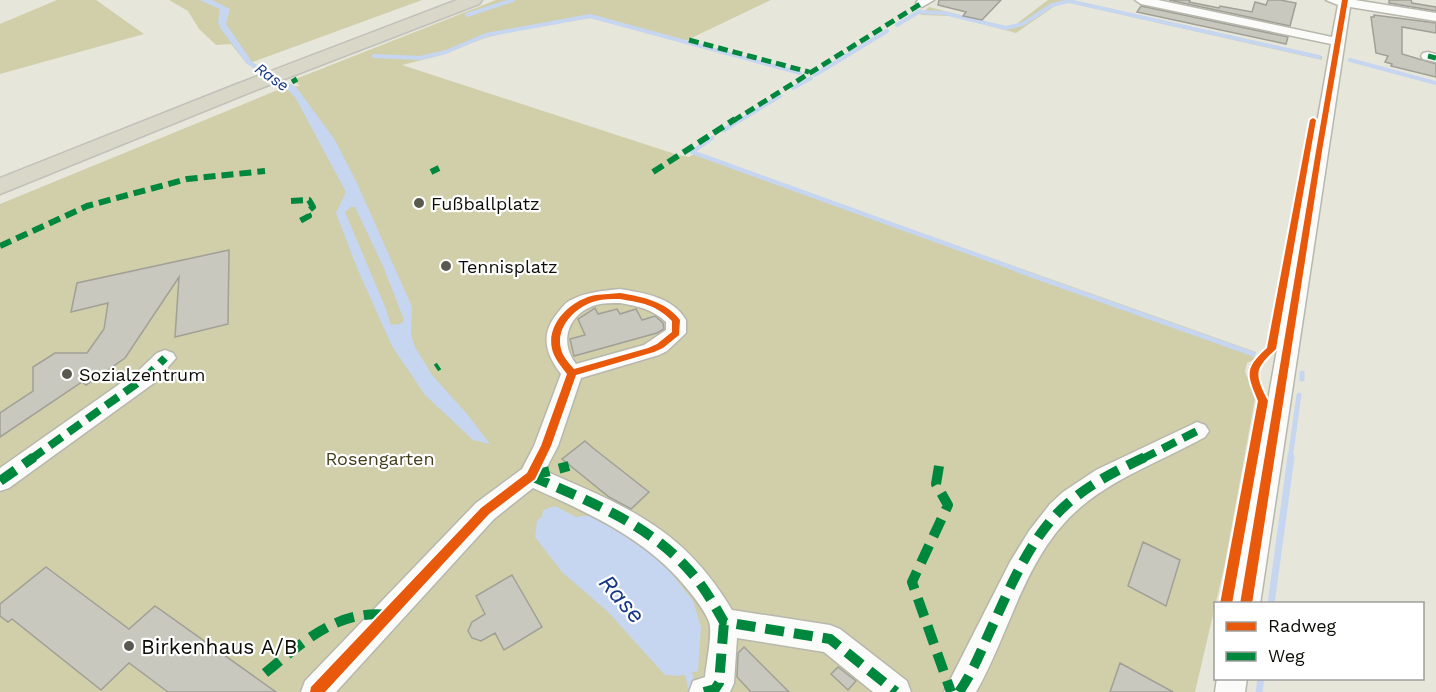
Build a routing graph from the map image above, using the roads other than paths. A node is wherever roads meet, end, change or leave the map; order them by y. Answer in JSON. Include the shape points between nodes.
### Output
{"nodes":[{"id":1,"x":441,"y":0,"type":"edge"},
{"id":2,"x":1141,"y":0,"type":"edge"},
{"id":3,"x":471,"y":1,"type":"edge"},
{"id":4,"x":1341,"y":1,"type":"edge"},
{"id":5,"x":1436,"y":17,"type":"edge"},
{"id":6,"x":1337,"y":48,"type":"junction"},
{"id":7,"x":290,"y":63,"type":"junction"},
{"id":8,"x":237,"y":84,"type":"junction"},
{"id":9,"x":0,"y":169,"type":"edge"},
{"id":10,"x":0,"y":187,"type":"edge"},
{"id":11,"x":165,"y":358,"type":"dead end"},
{"id":12,"x":572,"y":373,"type":"junction"},
{"id":13,"x":1197,"y":431,"type":"dead end"},
{"id":14,"x":531,"y":476,"type":"junction"},
{"id":15,"x":0,"y":481,"type":"edge"},
{"id":16,"x":1245,"y":602,"type":"edge"},
{"id":17,"x":724,"y":622,"type":"junction"},
{"id":18,"x":316,"y":692,"type":"edge"},
{"id":19,"x":704,"y":692,"type":"edge"},
{"id":20,"x":896,"y":692,"type":"edge"},
{"id":21,"x":959,"y":692,"type":"edge"}],
"edges":[{"from":1,"to":7,"type":"highway"},
{"from":2,"to":6,"type":"street"},
{"from":3,"to":7,"type":"highway"},
{"from":4,"to":5,"type":"street"},
{"from":4,"to":6,"type":"street"},
{"from":6,"to":16,"type":"street"},
{"from":7,"to":8,"type":"highway"},
{"from":8,"to":9,"type":"highway"},
{"from":8,"to":10,"type":"highway"},
{"from":11,"to":15,"type":"street","via":[[146,377]]},
{"from":12,"to":12,"type":"street","via":[[659,347],[677,333],[679,324],[675,316],[655,304],[619,296],[575,306],[563,317],[556,335],[558,356]]},
{"from":12,"to":14,"type":"street"},
{"from":13,"to":21,"type":"street","via":[[1101,480],[1060,510],[1025,563]]},
{"from":14,"to":17,"type":"street","via":[[596,504],[652,535],[707,592]]},
{"from":14,"to":18,"type":"street","via":[[484,511]]},
{"from":17,"to":19,"type":"street","via":[[719,683],[715,689]]},
{"from":17,"to":20,"type":"street","via":[[830,639]]}]}
